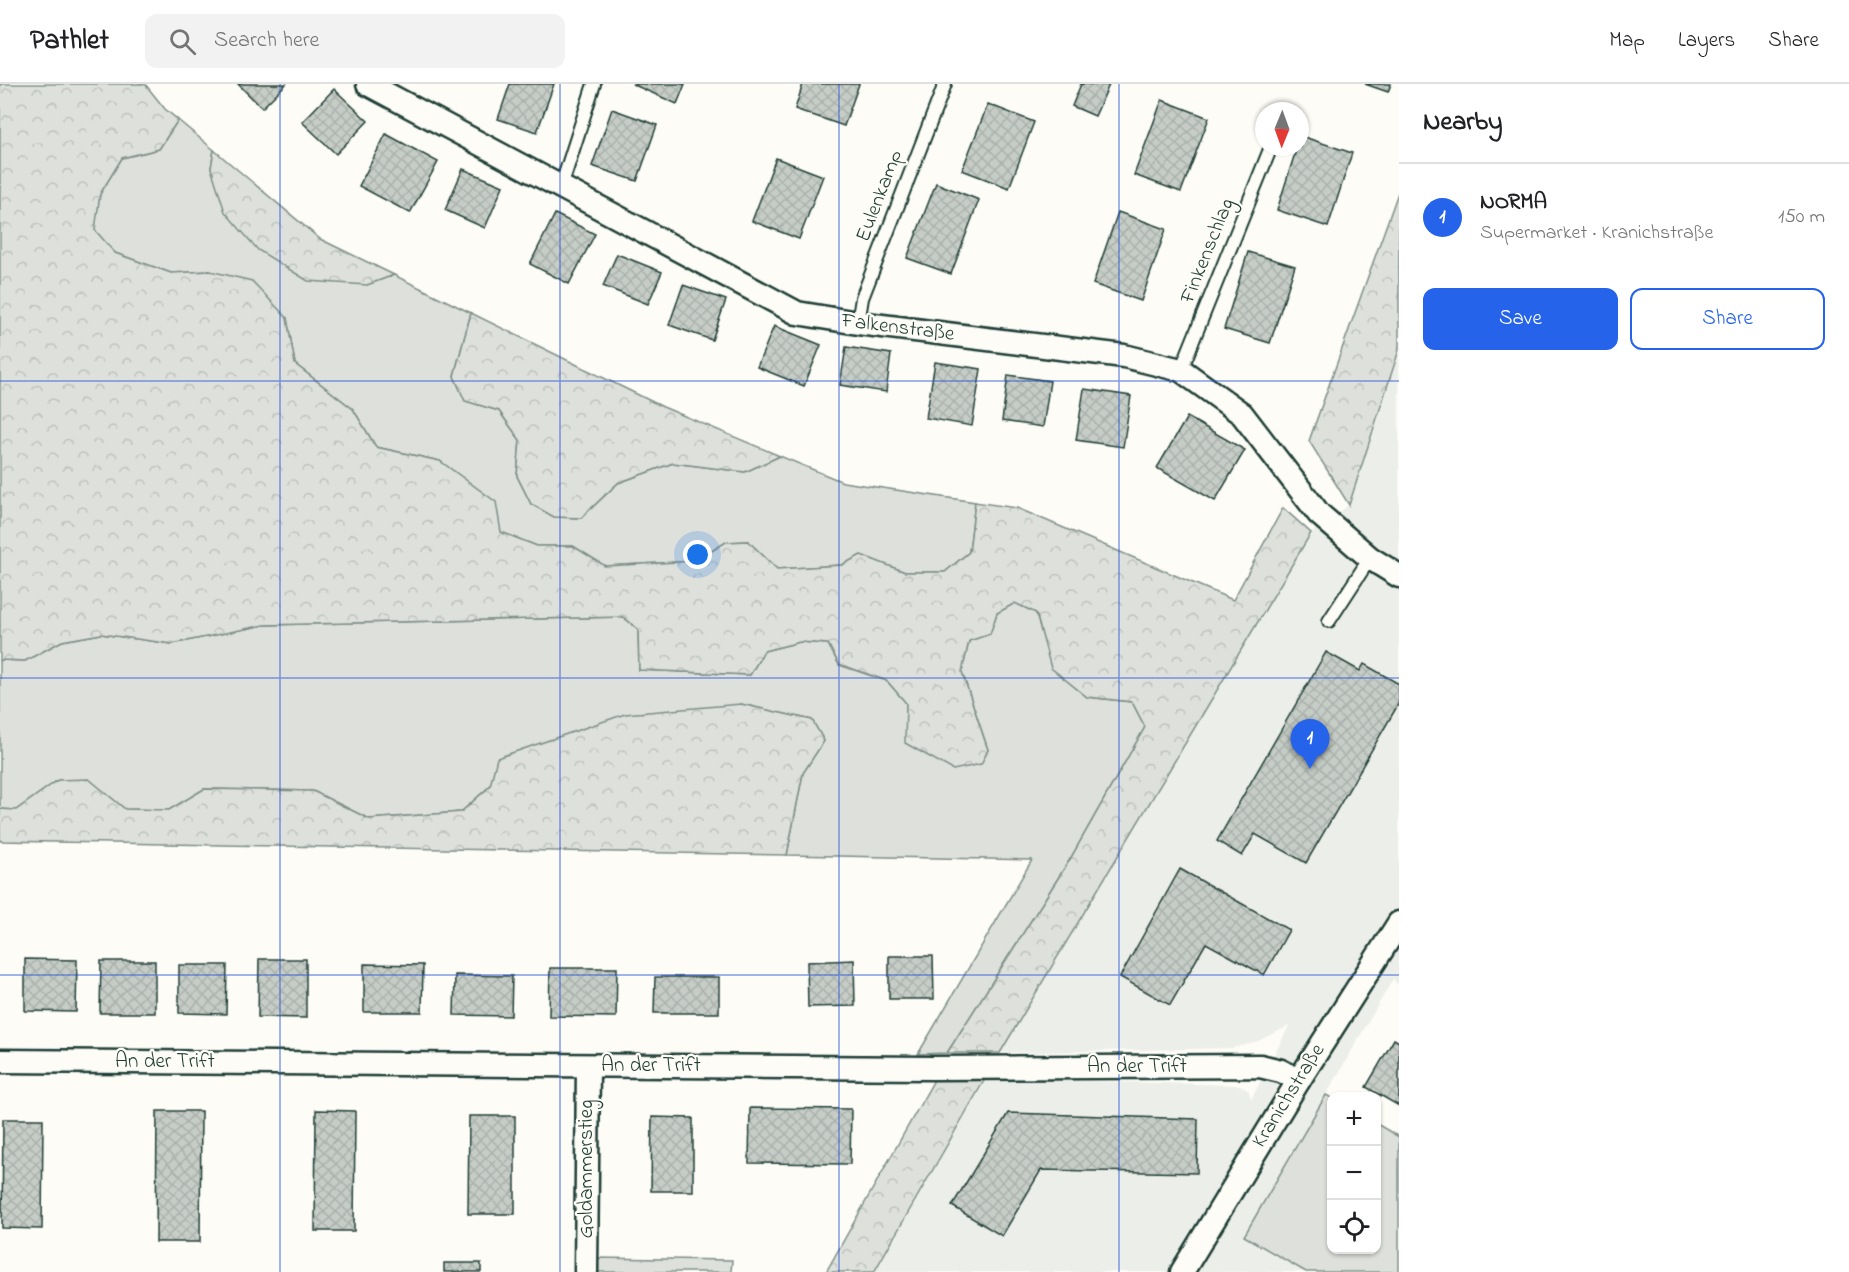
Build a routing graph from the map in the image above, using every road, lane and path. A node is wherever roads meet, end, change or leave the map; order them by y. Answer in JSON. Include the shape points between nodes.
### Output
{"nodes":[{"id":1,"x":368,"y":84,"type":"edge"},
{"id":2,"x":594,"y":84,"type":"edge"},
{"id":3,"x":945,"y":84,"type":"edge"},
{"id":4,"x":1267,"y":156,"type":"edge"},
{"id":5,"x":561,"y":187,"type":"junction"},
{"id":6,"x":858,"y":323,"type":"junction"},
{"id":7,"x":1181,"y":370,"type":"junction"},
{"id":8,"x":1370,"y":558,"type":"junction"},
{"id":9,"x":1399,"y":576,"type":"edge"},
{"id":10,"x":1329,"y":621,"type":"dead end"},
{"id":11,"x":1399,"y":923,"type":"edge"},
{"id":12,"x":0,"y":1061,"type":"edge"},
{"id":13,"x":588,"y":1066,"type":"junction"},
{"id":14,"x":1299,"y":1080,"type":"junction"},
{"id":15,"x":586,"y":1272,"type":"edge"},
{"id":16,"x":1182,"y":1272,"type":"edge"}],
"edges":[{"from":1,"to":5,"type":"street","name":"Falkenstraße"},
{"from":2,"to":5,"type":"lane"},
{"from":3,"to":6,"type":"lane","name":"Eulenkamp","via":[[862,298]]},
{"from":4,"to":7,"type":"lane","name":"Finkenschlag"},
{"from":5,"to":6,"type":"street","name":"Falkenstraße","via":[[797,313]]},
{"from":6,"to":7,"type":"street","name":"Falkenstraße","via":[[1124,356]]},
{"from":7,"to":8,"type":"street","name":"Falkenstraße","via":[[1242,414],[1319,514]]},
{"from":8,"to":9,"type":"street","name":"Falkenstraße"},
{"from":8,"to":10,"type":"lane"},
{"from":11,"to":14,"type":"street","name":"Kranichstraße"},
{"from":12,"to":13,"type":"street","name":"An der Trift"},
{"from":13,"to":14,"type":"street","name":"An der Trift","via":[[1260,1066]]},
{"from":13,"to":15,"type":"street","name":"Goldammerstieg"},
{"from":14,"to":16,"type":"street","name":"Kranichstraße"}]}
